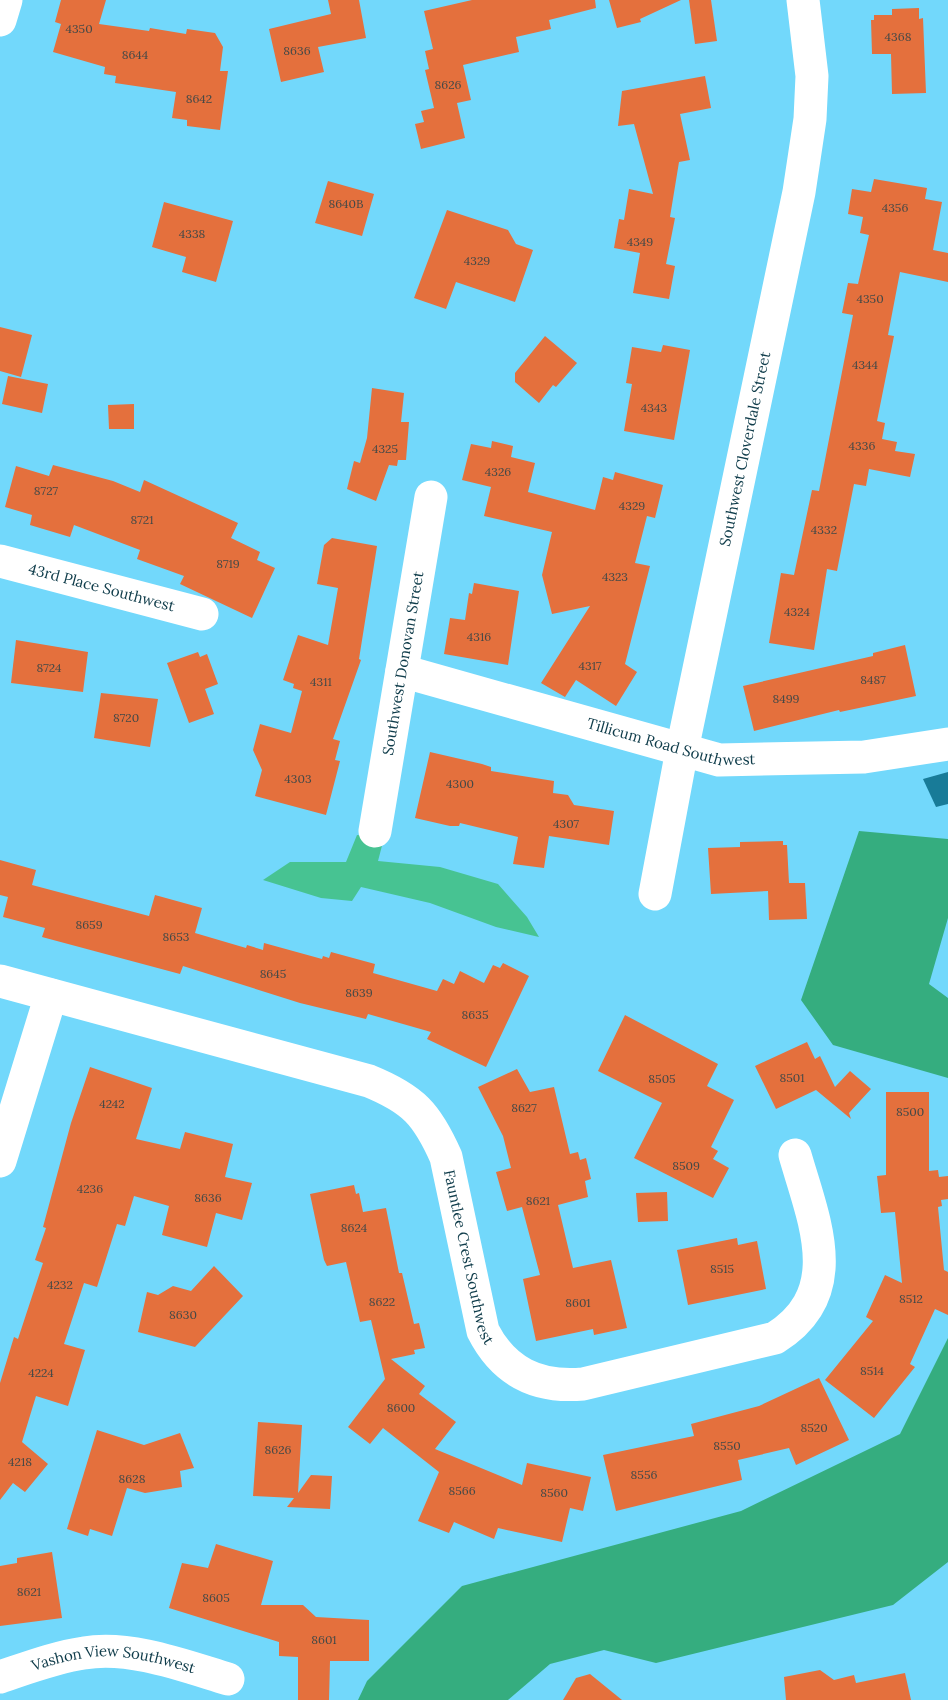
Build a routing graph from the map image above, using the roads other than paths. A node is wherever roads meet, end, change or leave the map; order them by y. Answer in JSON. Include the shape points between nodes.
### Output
{"nodes":[{"id":1,"x":6,"y":0,"type":"edge"},
{"id":2,"x":803,"y":0,"type":"edge"},
{"id":3,"x":0,"y":20,"type":"edge"},
{"id":4,"x":431,"y":497,"type":"dead end"},
{"id":5,"x":0,"y":561,"type":"edge"},
{"id":6,"x":202,"y":614,"type":"dead end"},
{"id":7,"x":402,"y":671,"type":"junction"},
{"id":8,"x":948,"y":744,"type":"edge"},
{"id":9,"x":682,"y":750,"type":"junction"},
{"id":10,"x":375,"y":831,"type":"dead end"},
{"id":11,"x":655,"y":894,"type":"dead end"},
{"id":12,"x":0,"y":981,"type":"edge"},
{"id":13,"x":51,"y":995,"type":"junction"},
{"id":14,"x":795,"y":1155,"type":"dead end"},
{"id":15,"x":0,"y":1161,"type":"edge"},
{"id":16,"x":0,"y":1677,"type":"edge"},
{"id":17,"x":228,"y":1679,"type":"dead end"}],
"edges":[{"from":1,"to":3,"type":"street"},
{"from":2,"to":9,"type":"street","name":"Southwest Cloverdale Street","via":[[812,76],[799,192]]},
{"from":4,"to":7,"type":"street","name":"Southwest Donovan Street"},
{"from":5,"to":6,"type":"street","name":"43rd Place Southwest"},
{"from":7,"to":9,"type":"street","name":"Tillicum Road Southwest"},
{"from":7,"to":10,"type":"street","name":"Southwest Donovan Street"},
{"from":8,"to":9,"type":"street","name":"Tillicum Road Southwest","via":[[864,757],[816,759],[719,760]]},
{"from":9,"to":11,"type":"street","name":"Southwest Cloverdale Street"},
{"from":12,"to":13,"type":"street","name":"Fauntlee Crest Southwest"},
{"from":13,"to":14,"type":"street","name":"Fauntlee Crest Southwest","via":[[359,1078],[397,1092],[434,1130],[446,1157],[483,1331],[493,1351],[535,1380],[560,1386],[583,1384],[775,1338],[794,1326],[808,1308],[820,1270],[815,1224]]},
{"from":13,"to":15,"type":"street"},
{"from":16,"to":17,"type":"street","name":"Vashon View Southwest","via":[[86,1652],[163,1660]]}]}
